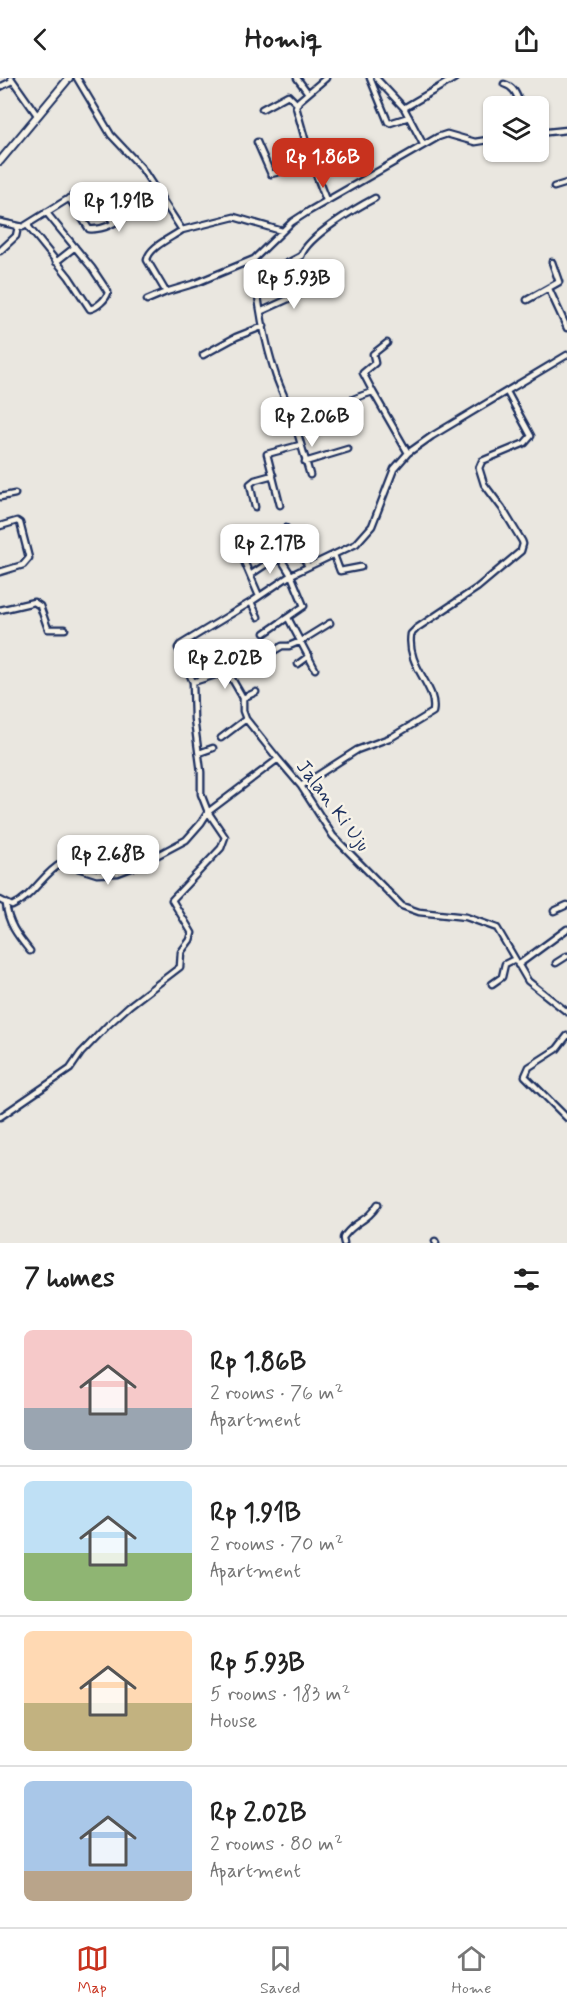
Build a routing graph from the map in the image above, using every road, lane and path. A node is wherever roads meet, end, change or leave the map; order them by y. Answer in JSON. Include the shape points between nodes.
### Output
{"nodes":[{"id":1,"x":69,"y":78,"type":"edge"},
{"id":2,"x":77,"y":78,"type":"edge"},
{"id":3,"x":297,"y":78,"type":"edge"},
{"id":4,"x":326,"y":78,"type":"edge"},
{"id":5,"x":370,"y":78,"type":"edge"},
{"id":6,"x":376,"y":78,"type":"edge"},
{"id":7,"x":455,"y":78,"type":"edge"},
{"id":8,"x":12,"y":79,"type":"edge"},
{"id":9,"x":504,"y":84,"type":"dead end"},
{"id":10,"x":0,"y":87,"type":"edge"},
{"id":11,"x":309,"y":93,"type":"junction"},
{"id":12,"x":517,"y":96,"type":"edge"},
{"id":13,"x":297,"y":104,"type":"junction"},
{"id":14,"x":404,"y":108,"type":"junction"},
{"id":15,"x":262,"y":109,"type":"dead end"},
{"id":16,"x":37,"y":115,"type":"junction"},
{"id":17,"x":409,"y":117,"type":"junction"},
{"id":18,"x":567,"y":130,"type":"edge"},
{"id":19,"x":549,"y":132,"type":"edge"},
{"id":20,"x":483,"y":140,"type":"edge"},
{"id":21,"x":257,"y":142,"type":"dead end"},
{"id":22,"x":423,"y":144,"type":"junction"},
{"id":23,"x":0,"y":161,"type":"edge"},
{"id":24,"x":312,"y":164,"type":"junction"},
{"id":25,"x":567,"y":183,"type":"edge"},
{"id":26,"x":554,"y":187,"type":"dead end"},
{"id":27,"x":84,"y":189,"type":"dead end"},
{"id":28,"x":69,"y":198,"type":"junction"},
{"id":29,"x":375,"y":198,"type":"dead end"},
{"id":30,"x":326,"y":200,"type":"junction"},
{"id":31,"x":100,"y":203,"type":"dead end"},
{"id":32,"x":142,"y":205,"type":"dead end"},
{"id":33,"x":46,"y":212,"type":"junction"},
{"id":34,"x":106,"y":212,"type":"junction"},
{"id":35,"x":129,"y":212,"type":"junction"},
{"id":36,"x":0,"y":222,"type":"edge"},
{"id":37,"x":114,"y":223,"type":"junction"},
{"id":38,"x":27,"y":225,"type":"junction"},
{"id":39,"x":18,"y":227,"type":"junction"},
{"id":40,"x":182,"y":230,"type":"junction"},
{"id":41,"x":282,"y":231,"type":"junction"},
{"id":42,"x":75,"y":247,"type":"junction"},
{"id":43,"x":0,"y":251,"type":"edge"},
{"id":44,"x":254,"y":259,"type":"junction"},
{"id":45,"x":56,"y":262,"type":"junction"},
{"id":46,"x":552,"y":262,"type":"dead end"},
{"id":47,"x":255,"y":280,"type":"junction"},
{"id":48,"x":317,"y":286,"type":"dead end"},
{"id":49,"x":549,"y":289,"type":"junction"},
{"id":50,"x":166,"y":292,"type":"junction"},
{"id":51,"x":147,"y":300,"type":"dead end"},
{"id":52,"x":527,"y":300,"type":"dead end"},
{"id":53,"x":262,"y":311,"type":"junction"},
{"id":54,"x":264,"y":326,"type":"junction"},
{"id":55,"x":567,"y":328,"type":"edge"},
{"id":56,"x":387,"y":343,"type":"dead end"},
{"id":57,"x":203,"y":355,"type":"dead end"},
{"id":58,"x":567,"y":356,"type":"edge"},
{"id":59,"x":373,"y":392,"type":"junction"},
{"id":60,"x":507,"y":393,"type":"junction"},
{"id":61,"x":295,"y":424,"type":"junction"},
{"id":62,"x":300,"y":445,"type":"junction"},
{"id":63,"x":348,"y":449,"type":"dead end"},
{"id":64,"x":408,"y":453,"type":"junction"},
{"id":65,"x":305,"y":462,"type":"junction"},
{"id":66,"x":273,"y":475,"type":"junction"},
{"id":67,"x":310,"y":476,"type":"dead end"},
{"id":68,"x":15,"y":494,"type":"dead end"},
{"id":69,"x":0,"y":497,"type":"edge"},
{"id":70,"x":280,"y":505,"type":"dead end"},
{"id":71,"x":255,"y":507,"type":"dead end"},
{"id":72,"x":0,"y":526,"type":"edge"},
{"id":73,"x":286,"y":528,"type":"dead end"},
{"id":74,"x":238,"y":547,"type":"dead end"},
{"id":75,"x":334,"y":555,"type":"junction"},
{"id":76,"x":308,"y":566,"type":"junction"},
{"id":77,"x":361,"y":567,"type":"dead end"},
{"id":78,"x":0,"y":572,"type":"edge"},
{"id":79,"x":250,"y":575,"type":"junction"},
{"id":80,"x":291,"y":575,"type":"junction"},
{"id":81,"x":259,"y":596,"type":"junction"},
{"id":82,"x":250,"y":602,"type":"junction"},
{"id":83,"x":0,"y":610,"type":"edge"},
{"id":84,"x":258,"y":617,"type":"dead end"},
{"id":85,"x":288,"y":618,"type":"junction"},
{"id":86,"x":330,"y":623,"type":"dead end"},
{"id":87,"x":65,"y":629,"type":"dead end"},
{"id":88,"x":266,"y":633,"type":"dead end"},
{"id":89,"x":301,"y":641,"type":"junction"},
{"id":90,"x":214,"y":655,"type":"dead end"},
{"id":91,"x":309,"y":656,"type":"junction"},
{"id":92,"x":254,"y":663,"type":"dead end"},
{"id":93,"x":298,"y":664,"type":"dead end"},
{"id":94,"x":187,"y":666,"type":"junction"},
{"id":95,"x":234,"y":669,"type":"dead end"},
{"id":96,"x":315,"y":669,"type":"dead end"},
{"id":97,"x":228,"y":672,"type":"junction"},
{"id":98,"x":193,"y":682,"type":"junction"},
{"id":99,"x":256,"y":692,"type":"dead end"},
{"id":100,"x":243,"y":698,"type":"junction"},
{"id":101,"x":246,"y":719,"type":"junction"},
{"id":102,"x":221,"y":738,"type":"dead end"},
{"id":103,"x":213,"y":748,"type":"dead end"},
{"id":104,"x":199,"y":753,"type":"junction"},
{"id":105,"x":278,"y":759,"type":"junction"},
{"id":106,"x":301,"y":786,"type":"junction"},
{"id":107,"x":208,"y":812,"type":"junction"},
{"id":108,"x":0,"y":900,"type":"edge"},
{"id":109,"x":6,"y":904,"type":"junction"},
{"id":110,"x":567,"y":905,"type":"edge"},
{"id":111,"x":554,"y":911,"type":"dead end"},
{"id":112,"x":565,"y":931,"type":"edge"},
{"id":113,"x":567,"y":937,"type":"edge"},
{"id":114,"x":30,"y":951,"type":"dead end"},
{"id":115,"x":567,"y":956,"type":"edge"},
{"id":116,"x":515,"y":959,"type":"junction"},
{"id":117,"x":556,"y":963,"type":"dead end"},
{"id":118,"x":518,"y":965,"type":"junction"},
{"id":119,"x":492,"y":984,"type":"dead end"},
{"id":120,"x":567,"y":1012,"type":"edge"},
{"id":121,"x":567,"y":1036,"type":"edge"},
{"id":122,"x":0,"y":1117,"type":"edge"},
{"id":123,"x":567,"y":1118,"type":"edge"},
{"id":124,"x":378,"y":1204,"type":"dead end"},
{"id":125,"x":344,"y":1243,"type":"edge"}],
"edges":[{"from":1,"to":16,"type":"street"},
{"from":2,"to":40,"type":"street","via":[[111,135],[141,167]]},
{"from":3,"to":11,"type":"street"},
{"from":4,"to":11,"type":"street"},
{"from":5,"to":17,"type":"street","via":[[388,122]]},
{"from":6,"to":14,"type":"street"},
{"from":7,"to":14,"type":"street"},
{"from":8,"to":10,"type":"street"},
{"from":8,"to":16,"type":"street"},
{"from":9,"to":12,"type":"street","via":[[511,86]]},
{"from":11,"to":13,"type":"street"},
{"from":13,"to":15,"type":"street","via":[[288,95]]},
{"from":13,"to":24,"type":"street"},
{"from":14,"to":17,"type":"street"},
{"from":16,"to":23,"type":"street"},
{"from":17,"to":22,"type":"street"},
{"from":18,"to":19,"type":"street"},
{"from":20,"to":22,"type":"street","via":[[443,134]]},
{"from":21,"to":24,"type":"street","via":[[271,174]]},
{"from":22,"to":30,"type":"street"},
{"from":24,"to":30,"type":"street"},
{"from":25,"to":26,"type":"street"},
{"from":27,"to":28,"type":"street"},
{"from":28,"to":33,"type":"street"},
{"from":28,"to":37,"type":"street","via":[[88,230]]},
{"from":29,"to":47,"type":"street","via":[[333,223],[301,256]]},
{"from":30,"to":41,"type":"street"},
{"from":31,"to":34,"type":"street"},
{"from":32,"to":35,"type":"street"},
{"from":33,"to":38,"type":"street"},
{"from":33,"to":42,"type":"street"},
{"from":34,"to":35,"type":"street"},
{"from":34,"to":37,"type":"street"},
{"from":35,"to":37,"type":"street"},
{"from":36,"to":39,"type":"street"},
{"from":38,"to":39,"type":"street"},
{"from":38,"to":45,"type":"street"},
{"from":39,"to":43,"type":"street","via":[[16,236]]},
{"from":40,"to":41,"type":"street","via":[[234,218]]},
{"from":40,"to":50,"type":"street","via":[[147,256]]},
{"from":41,"to":44,"type":"street"},
{"from":42,"to":45,"type":"street"},
{"from":42,"to":45,"type":"street","via":[[108,292],[94,308],[90,309]]},
{"from":44,"to":47,"type":"street"},
{"from":44,"to":50,"type":"street","via":[[196,284]]},
{"from":46,"to":49,"type":"street","via":[[559,282]]},
{"from":47,"to":53,"type":"street"},
{"from":48,"to":53,"type":"street"},
{"from":49,"to":52,"type":"street"},
{"from":49,"to":55,"type":"street"},
{"from":50,"to":51,"type":"street"},
{"from":53,"to":54,"type":"street"},
{"from":54,"to":57,"type":"street"},
{"from":54,"to":61,"type":"street","via":[[276,376]]},
{"from":56,"to":59,"type":"street","via":[[373,354],[375,363],[363,373]]},
{"from":58,"to":60,"type":"street"},
{"from":59,"to":61,"type":"street"},
{"from":59,"to":64,"type":"street"},
{"from":60,"to":64,"type":"street"},
{"from":60,"to":106,"type":"street","via":[[531,436],[525,443],[482,461],[478,468],[484,484],[522,541],[521,551],[477,588],[411,634],[413,661],[432,696],[433,712],[392,737],[357,750]]},
{"from":61,"to":62,"type":"street"},
{"from":62,"to":65,"type":"street"},
{"from":62,"to":66,"type":"street","via":[[267,453]]},
{"from":63,"to":65,"type":"street"},
{"from":64,"to":75,"type":"street","via":[[394,469],[372,526],[356,544]]},
{"from":65,"to":67,"type":"street"},
{"from":66,"to":70,"type":"street"},
{"from":66,"to":71,"type":"street","via":[[250,484]]},
{"from":68,"to":69,"type":"street"},
{"from":72,"to":78,"type":"street","via":[[20,523],[29,558],[23,565]]},
{"from":73,"to":76,"type":"street"},
{"from":74,"to":79,"type":"street"},
{"from":75,"to":76,"type":"street"},
{"from":75,"to":77,"type":"street","via":[[340,572]]},
{"from":76,"to":80,"type":"street"},
{"from":79,"to":80,"type":"street","via":[[280,559]]},
{"from":79,"to":81,"type":"street"},
{"from":80,"to":81,"type":"street"},
{"from":80,"to":85,"type":"street","via":[[304,606]]},
{"from":81,"to":82,"type":"street"},
{"from":82,"to":84,"type":"street"},
{"from":82,"to":94,"type":"street","via":[[180,645],[179,654]]},
{"from":83,"to":87,"type":"street","via":[[34,602],[40,606],[48,629]]},
{"from":85,"to":88,"type":"street"},
{"from":85,"to":89,"type":"street"},
{"from":86,"to":89,"type":"street"},
{"from":89,"to":91,"type":"street"},
{"from":89,"to":92,"type":"street","via":[[282,646]]},
{"from":90,"to":94,"type":"street"},
{"from":91,"to":93,"type":"street"},
{"from":91,"to":96,"type":"street"},
{"from":94,"to":98,"type":"street"},
{"from":95,"to":97,"type":"street"},
{"from":97,"to":98,"type":"street"},
{"from":97,"to":100,"type":"street"},
{"from":98,"to":104,"type":"street"},
{"from":99,"to":100,"type":"street"},
{"from":100,"to":101,"type":"street"},
{"from":101,"to":102,"type":"street"},
{"from":101,"to":105,"type":"street"},
{"from":103,"to":104,"type":"street"},
{"from":104,"to":107,"type":"street","via":[[201,794]]},
{"from":105,"to":106,"type":"street","name":"Jalan Ki Uju"},
{"from":105,"to":107,"type":"street","name":"Jalan Ki Uju"},
{"from":106,"to":116,"type":"street","name":"Jalan Ki Uju","via":[[333,836],[399,903],[409,909],[466,917],[497,928]]},
{"from":107,"to":109,"type":"street","name":"Jalan Ki Uju","via":[[186,840],[140,865],[104,875],[62,863],[20,902]]},
{"from":107,"to":122,"type":"street","via":[[225,837],[221,848],[172,900],[192,933],[181,952],[180,967],[108,1025],[70,1069]]},
{"from":108,"to":109,"type":"street"},
{"from":109,"to":114,"type":"street","via":[[10,923]]},
{"from":110,"to":111,"type":"street"},
{"from":112,"to":113,"type":"street"},
{"from":112,"to":118,"type":"street"},
{"from":115,"to":117,"type":"street"},
{"from":116,"to":118,"type":"street","name":"Jalan Ki Uju"},
{"from":116,"to":119,"type":"street","via":[[505,964],[502,977]]},
{"from":118,"to":120,"type":"street","name":"Jalan Ki Uju","via":[[528,981]]},
{"from":121,"to":123,"type":"street","via":[[557,1049],[529,1067],[525,1076]]},
{"from":124,"to":125,"type":"street","via":[[346,1233]]}]}
